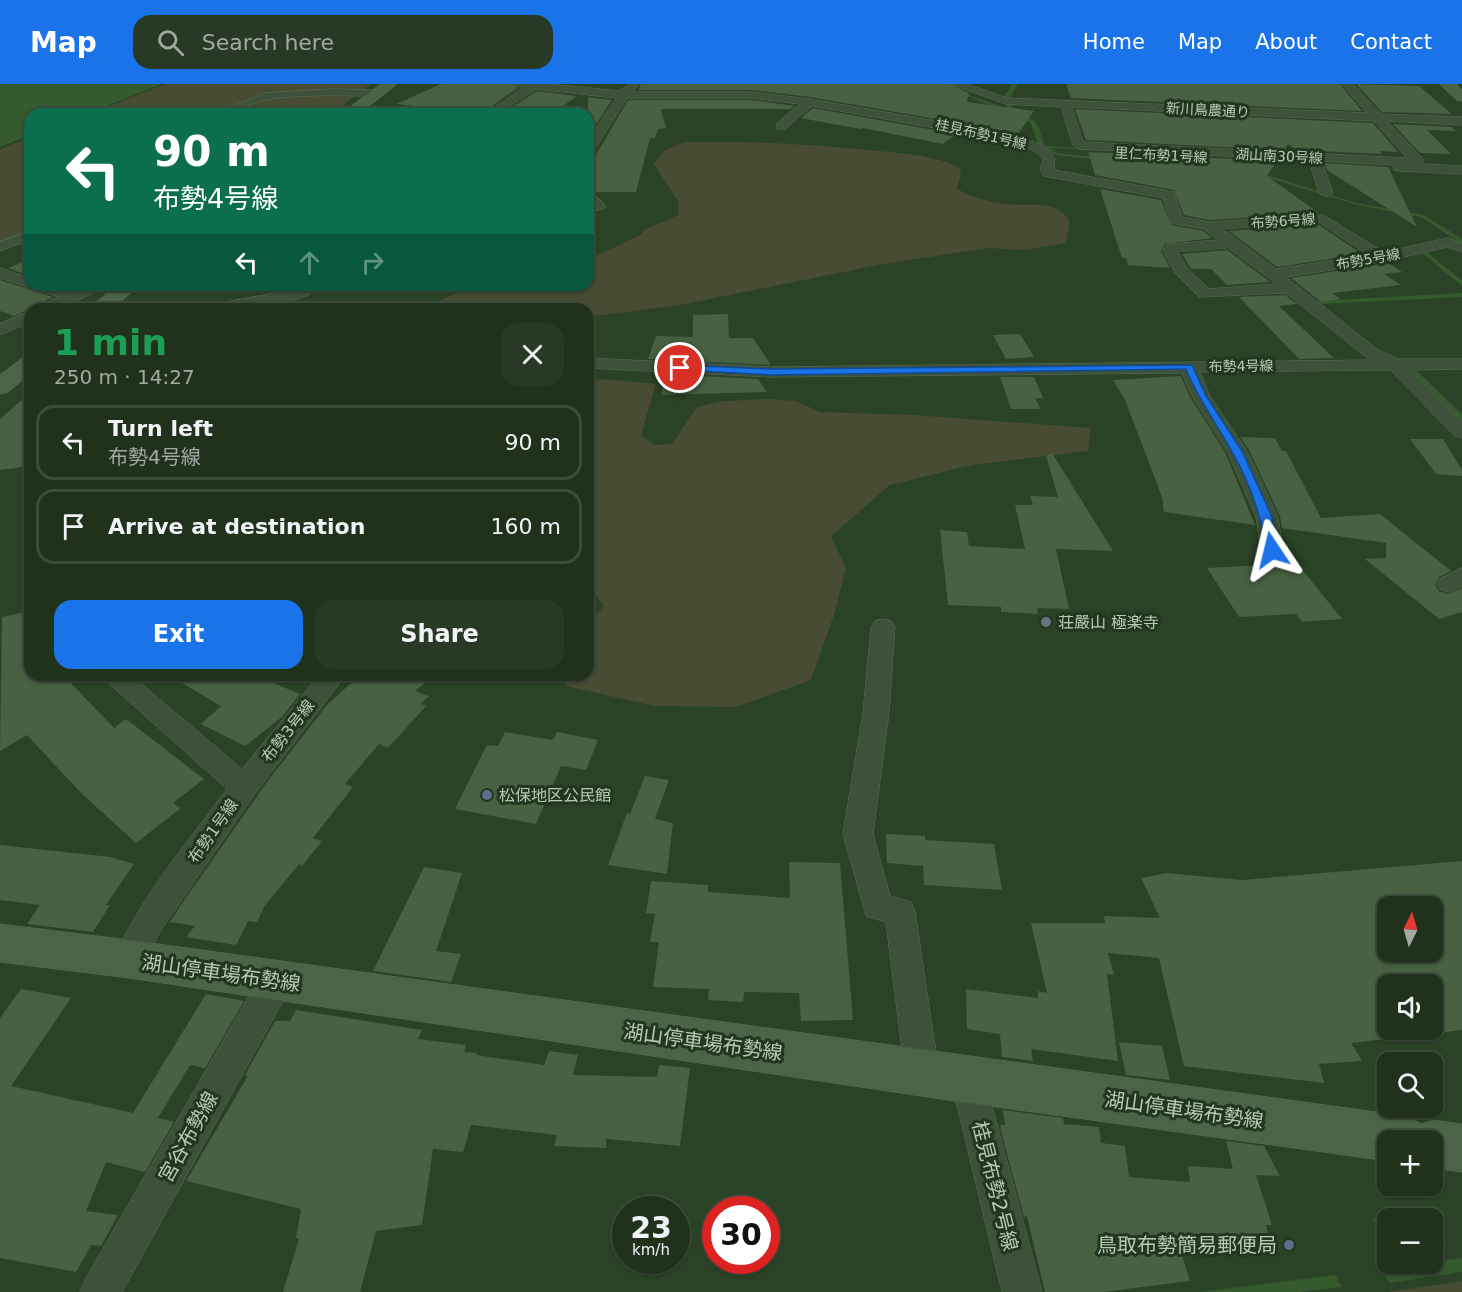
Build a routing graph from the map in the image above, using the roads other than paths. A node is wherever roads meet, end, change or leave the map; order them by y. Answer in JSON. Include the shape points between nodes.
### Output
{"nodes":[{"id":1,"x":519,"y":84,"type":"edge"},
{"id":2,"x":635,"y":84,"type":"edge"},
{"id":3,"x":956,"y":84,"type":"edge"},
{"id":4,"x":1347,"y":84,"type":"edge"},
{"id":5,"x":1447,"y":84,"type":"edge"},
{"id":6,"x":535,"y":85,"type":"edge"},
{"id":7,"x":384,"y":88,"type":"edge"},
{"id":8,"x":770,"y":91,"type":"edge"},
{"id":9,"x":623,"y":95,"type":"junction"},
{"id":10,"x":1462,"y":97,"type":"edge"},
{"id":11,"x":1006,"y":101,"type":"junction"},
{"id":12,"x":810,"y":102,"type":"junction"},
{"id":13,"x":1065,"y":103,"type":"junction"},
{"id":14,"x":233,"y":108,"type":"edge"},
{"id":15,"x":358,"y":108,"type":"edge"},
{"id":16,"x":499,"y":108,"type":"edge"},
{"id":17,"x":990,"y":108,"type":"dead end"},
{"id":18,"x":1377,"y":117,"type":"junction"},
{"id":19,"x":974,"y":118,"type":"dead end"},
{"id":20,"x":1462,"y":121,"type":"edge"},
{"id":21,"x":782,"y":126,"type":"dead end"},
{"id":22,"x":958,"y":129,"type":"junction"},
{"id":23,"x":594,"y":140,"type":"edge"},
{"id":24,"x":1040,"y":149,"type":"junction"},
{"id":25,"x":1315,"y":160,"type":"junction"},
{"id":26,"x":1462,"y":170,"type":"edge"},
{"id":27,"x":1326,"y":193,"type":"dead end"},
{"id":28,"x":1209,"y":226,"type":"junction"},
{"id":29,"x":24,"y":237,"type":"edge"},
{"id":30,"x":1231,"y":243,"type":"junction"},
{"id":31,"x":0,"y":247,"type":"edge"},
{"id":32,"x":1462,"y":248,"type":"edge"},
{"id":33,"x":1382,"y":257,"type":"junction"},
{"id":34,"x":0,"y":273,"type":"edge"},
{"id":35,"x":1273,"y":274,"type":"junction"},
{"id":36,"x":24,"y":281,"type":"edge"},
{"id":37,"x":1290,"y":288,"type":"junction"},
{"id":38,"x":57,"y":291,"type":"edge"},
{"id":39,"x":84,"y":291,"type":"edge"},
{"id":40,"x":122,"y":291,"type":"edge"},
{"id":41,"x":305,"y":291,"type":"edge"},
{"id":42,"x":73,"y":296,"type":"junction"},
{"id":43,"x":58,"y":303,"type":"edge"},
{"id":44,"x":107,"y":303,"type":"edge"},
{"id":45,"x":247,"y":303,"type":"edge"},
{"id":46,"x":24,"y":319,"type":"edge"},
{"id":47,"x":0,"y":330,"type":"edge"},
{"id":48,"x":594,"y":363,"type":"edge"},
{"id":49,"x":1462,"y":363,"type":"edge"},
{"id":50,"x":1394,"y":364,"type":"junction"},
{"id":51,"x":1189,"y":367,"type":"junction"},
{"id":52,"x":24,"y":368,"type":"edge"},
{"id":53,"x":0,"y":387,"type":"edge"},
{"id":54,"x":1462,"y":432,"type":"edge"},
{"id":55,"x":1272,"y":550,"type":"dead end"},
{"id":56,"x":884,"y":627,"type":"dead end"},
{"id":57,"x":122,"y":681,"type":"edge"},
{"id":58,"x":328,"y":681,"type":"edge"},
{"id":59,"x":244,"y":787,"type":"junction"},
{"id":60,"x":0,"y":943,"type":"edge"},
{"id":61,"x":129,"y":959,"type":"junction"},
{"id":62,"x":276,"y":981,"type":"junction"},
{"id":63,"x":922,"y":1073,"type":"junction"},
{"id":64,"x":968,"y":1080,"type":"junction"},
{"id":65,"x":1377,"y":1136,"type":"edge"},
{"id":66,"x":1443,"y":1145,"type":"edge"},
{"id":67,"x":1462,"y":1148,"type":"edge"},
{"id":68,"x":100,"y":1292,"type":"edge"},
{"id":69,"x":1022,"y":1292,"type":"edge"}],
"edges":[{"from":1,"to":6,"type":"street","name":"桂見布勢1号線"},
{"from":2,"to":9,"type":"street"},
{"from":3,"to":11,"type":"street","name":"新川鳥農通り"},
{"from":4,"to":18,"type":"street","name":"湖山南30号線"},
{"from":5,"to":10,"type":"main road"},
{"from":6,"to":9,"type":"street","name":"桂見布勢1号線"},
{"from":6,"to":16,"type":"street"},
{"from":7,"to":14,"type":"street","via":[[266,96]]},
{"from":7,"to":15,"type":"main road"},
{"from":8,"to":9,"type":"street","name":"桂見布勢1号線"},
{"from":8,"to":12,"type":"street","name":"桂見布勢1号線"},
{"from":9,"to":23,"type":"street"},
{"from":11,"to":13,"type":"street","name":"新川鳥農通り"},
{"from":11,"to":17,"type":"street"},
{"from":12,"to":21,"type":"street"},
{"from":12,"to":22,"type":"street","name":"桂見布勢1号線"},
{"from":13,"to":18,"type":"street","name":"新川鳥農通り"},
{"from":13,"to":25,"type":"street","name":"湖山南30号線","via":[[1079,145]]},
{"from":18,"to":20,"type":"street","name":"新川鳥農通り"},
{"from":18,"to":25,"type":"street","name":"湖山南30号線","via":[[1418,162]]},
{"from":19,"to":22,"type":"street"},
{"from":22,"to":24,"type":"street","name":"桂見布勢1号線"},
{"from":24,"to":25,"type":"street","name":"里仁布勢1号線"},
{"from":24,"to":28,"type":"street","name":"桂見布勢1号線","via":[[1048,155],[1049,173],[1169,195],[1176,220]]},
{"from":25,"to":26,"type":"street","name":"里仁布勢1号線"},
{"from":25,"to":27,"type":"street"},
{"from":28,"to":30,"type":"street","name":"桂見布勢1号線"},
{"from":28,"to":33,"type":"street","name":"布勢6号線","via":[[1323,219]]},
{"from":29,"to":31,"type":"street"},
{"from":30,"to":35,"type":"street","name":"桂見布勢1号線"},
{"from":30,"to":37,"type":"street","via":[[1170,250],[1180,270],[1205,294]]},
{"from":32,"to":33,"type":"street","name":"布勢5号線","via":[[1448,242]]},
{"from":33,"to":35,"type":"street","name":"布勢5号線"},
{"from":34,"to":36,"type":"street"},
{"from":35,"to":37,"type":"street","name":"桂見布勢1号線"},
{"from":37,"to":50,"type":"street","name":"桂見布勢1号線","via":[[1372,354]]},
{"from":38,"to":42,"type":"street"},
{"from":39,"to":42,"type":"street"},
{"from":40,"to":44,"type":"main road"},
{"from":41,"to":45,"type":"street"},
{"from":42,"to":43,"type":"street"},
{"from":46,"to":47,"type":"street"},
{"from":48,"to":51,"type":"street","name":"布勢4号線","via":[[771,372]]},
{"from":49,"to":50,"type":"street","name":"布勢4号線"},
{"from":50,"to":51,"type":"street","name":"布勢4号線"},
{"from":50,"to":54,"type":"street"},
{"from":51,"to":55,"type":"street","via":[[1201,396],[1237,451],[1267,517]]},
{"from":52,"to":53,"type":"main road"},
{"from":56,"to":63,"type":"street","via":[[858,834],[877,906],[900,912]]},
{"from":57,"to":59,"type":"street","name":"布勢1号線"},
{"from":58,"to":59,"type":"street","name":"布勢3号線"},
{"from":59,"to":61,"type":"street","name":"布勢1号線","via":[[150,920]]},
{"from":60,"to":61,"type":"main road","name":"湖山停車場布勢線"},
{"from":61,"to":62,"type":"main road","name":"湖山停車場布勢線"},
{"from":62,"to":63,"type":"main road","name":"湖山停車場布勢線"},
{"from":62,"to":68,"type":"street","name":"宮谷布勢線"},
{"from":63,"to":64,"type":"main road","name":"湖山停車場布勢線"},
{"from":64,"to":65,"type":"main road","name":"湖山停車場布勢線"},
{"from":64,"to":69,"type":"street","name":"桂見布勢2号線"},
{"from":66,"to":67,"type":"main road"}]}
